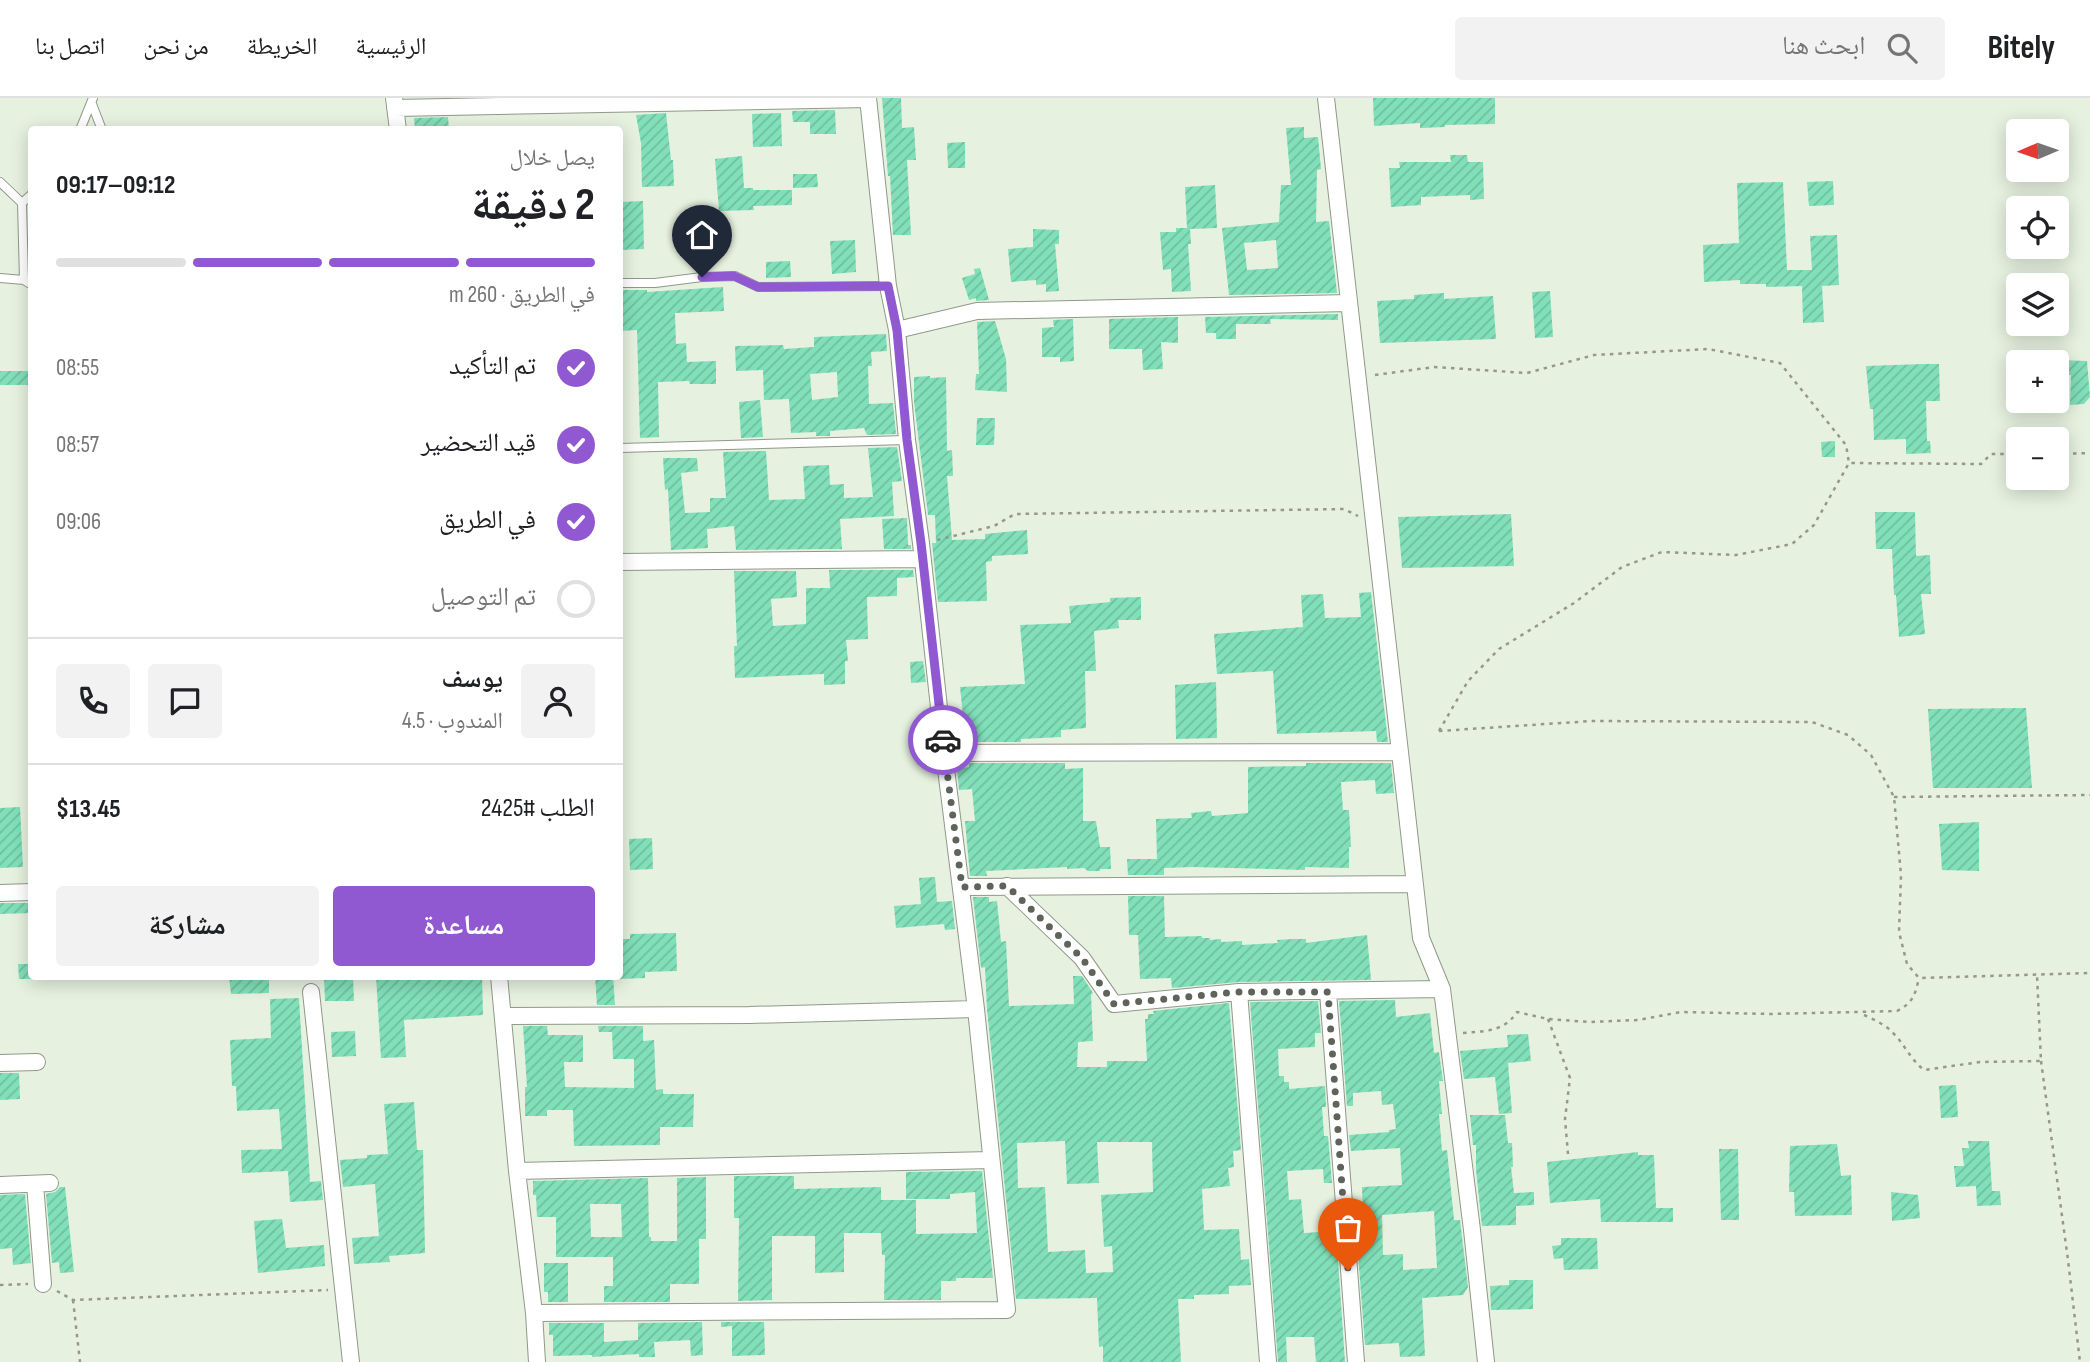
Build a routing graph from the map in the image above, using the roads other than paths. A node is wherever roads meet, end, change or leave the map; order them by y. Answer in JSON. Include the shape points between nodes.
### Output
{"nodes":[{"id":1,"x":1326,"y":98,"type":"edge"},
{"id":2,"x":868,"y":99,"type":"edge"},
{"id":3,"x":93,"y":101,"type":"edge"},
{"id":4,"x":395,"y":103,"type":"edge"},
{"id":5,"x":82,"y":126,"type":"edge"},
{"id":6,"x":101,"y":126,"type":"edge"},
{"id":7,"x":398,"y":126,"type":"edge"},
{"id":8,"x":0,"y":182,"type":"edge"},
{"id":9,"x":28,"y":198,"type":"edge"},
{"id":10,"x":22,"y":203,"type":"junction"},
{"id":11,"x":0,"y":278,"type":"edge"},
{"id":12,"x":28,"y":283,"type":"edge"},
{"id":13,"x":623,"y":283,"type":"edge"},
{"id":14,"x":888,"y":286,"type":"junction"},
{"id":15,"x":1349,"y":303,"type":"junction"},
{"id":16,"x":897,"y":330,"type":"junction"},
{"id":17,"x":907,"y":440,"type":"junction"},
{"id":18,"x":623,"y":448,"type":"edge"},
{"id":19,"x":922,"y":551,"type":"junction"},
{"id":20,"x":623,"y":562,"type":"edge"},
{"id":21,"x":1400,"y":752,"type":"junction"},
{"id":22,"x":944,"y":753,"type":"junction"},
{"id":23,"x":1415,"y":884,"type":"junction"},
{"id":24,"x":1007,"y":886,"type":"junction"},
{"id":25,"x":962,"y":887,"type":"junction"},
{"id":26,"x":28,"y":892,"type":"edge"},
{"id":27,"x":0,"y":893,"type":"edge"},
{"id":28,"x":499,"y":980,"type":"edge"},
{"id":29,"x":1441,"y":989,"type":"junction"},
{"id":30,"x":311,"y":992,"type":"dead end"},
{"id":31,"x":1238,"y":992,"type":"junction"},
{"id":32,"x":1328,"y":992,"type":"junction"},
{"id":33,"x":976,"y":1009,"type":"junction"},
{"id":34,"x":503,"y":1016,"type":"junction"},
{"id":35,"x":37,"y":1062,"type":"dead end"},
{"id":36,"x":0,"y":1063,"type":"edge"},
{"id":37,"x":991,"y":1160,"type":"junction"},
{"id":38,"x":517,"y":1171,"type":"junction"},
{"id":39,"x":0,"y":1185,"type":"edge"},
{"id":40,"x":43,"y":1283,"type":"road end"},
{"id":41,"x":534,"y":1313,"type":"junction"},
{"id":42,"x":351,"y":1362,"type":"edge"},
{"id":43,"x":537,"y":1362,"type":"edge"},
{"id":44,"x":1268,"y":1362,"type":"edge"},
{"id":45,"x":1356,"y":1362,"type":"edge"},
{"id":46,"x":1486,"y":1362,"type":"edge"}],
"edges":[{"from":1,"to":15,"type":"street"},
{"from":2,"to":4,"type":"street"},
{"from":2,"to":14,"type":"street"},
{"from":3,"to":5,"type":"lane"},
{"from":3,"to":6,"type":"lane"},
{"from":4,"to":7,"type":"street"},
{"from":8,"to":10,"type":"lane"},
{"from":9,"to":10,"type":"lane"},
{"from":10,"to":12,"type":"lane"},
{"from":11,"to":12,"type":"lane"},
{"from":13,"to":14,"type":"lane","via":[[734,276],[758,287]]},
{"from":14,"to":16,"type":"street"},
{"from":15,"to":16,"type":"street","via":[[977,311]]},
{"from":15,"to":21,"type":"street"},
{"from":16,"to":17,"type":"street"},
{"from":17,"to":18,"type":"lane"},
{"from":17,"to":19,"type":"street"},
{"from":19,"to":20,"type":"street"},
{"from":19,"to":22,"type":"street"},
{"from":21,"to":22,"type":"street"},
{"from":21,"to":23,"type":"street"},
{"from":22,"to":25,"type":"street"},
{"from":23,"to":24,"type":"street"},
{"from":23,"to":29,"type":"street","via":[[1421,938]]},
{"from":24,"to":25,"type":"street"},
{"from":24,"to":31,"type":"street","via":[[1082,958],[1114,1004]]},
{"from":25,"to":33,"type":"street"},
{"from":26,"to":27,"type":"street"},
{"from":28,"to":34,"type":"street"},
{"from":29,"to":32,"type":"street"},
{"from":29,"to":46,"type":"street"},
{"from":30,"to":42,"type":"street"},
{"from":31,"to":32,"type":"street"},
{"from":31,"to":44,"type":"street"},
{"from":32,"to":45,"type":"street"},
{"from":33,"to":34,"type":"street"},
{"from":33,"to":37,"type":"street"},
{"from":34,"to":38,"type":"street"},
{"from":35,"to":36,"type":"street"},
{"from":37,"to":38,"type":"street"},
{"from":37,"to":41,"type":"street","via":[[1007,1310]]},
{"from":38,"to":41,"type":"street"},
{"from":39,"to":40,"type":"street","via":[[43,1184]]},
{"from":41,"to":43,"type":"street"}]}
